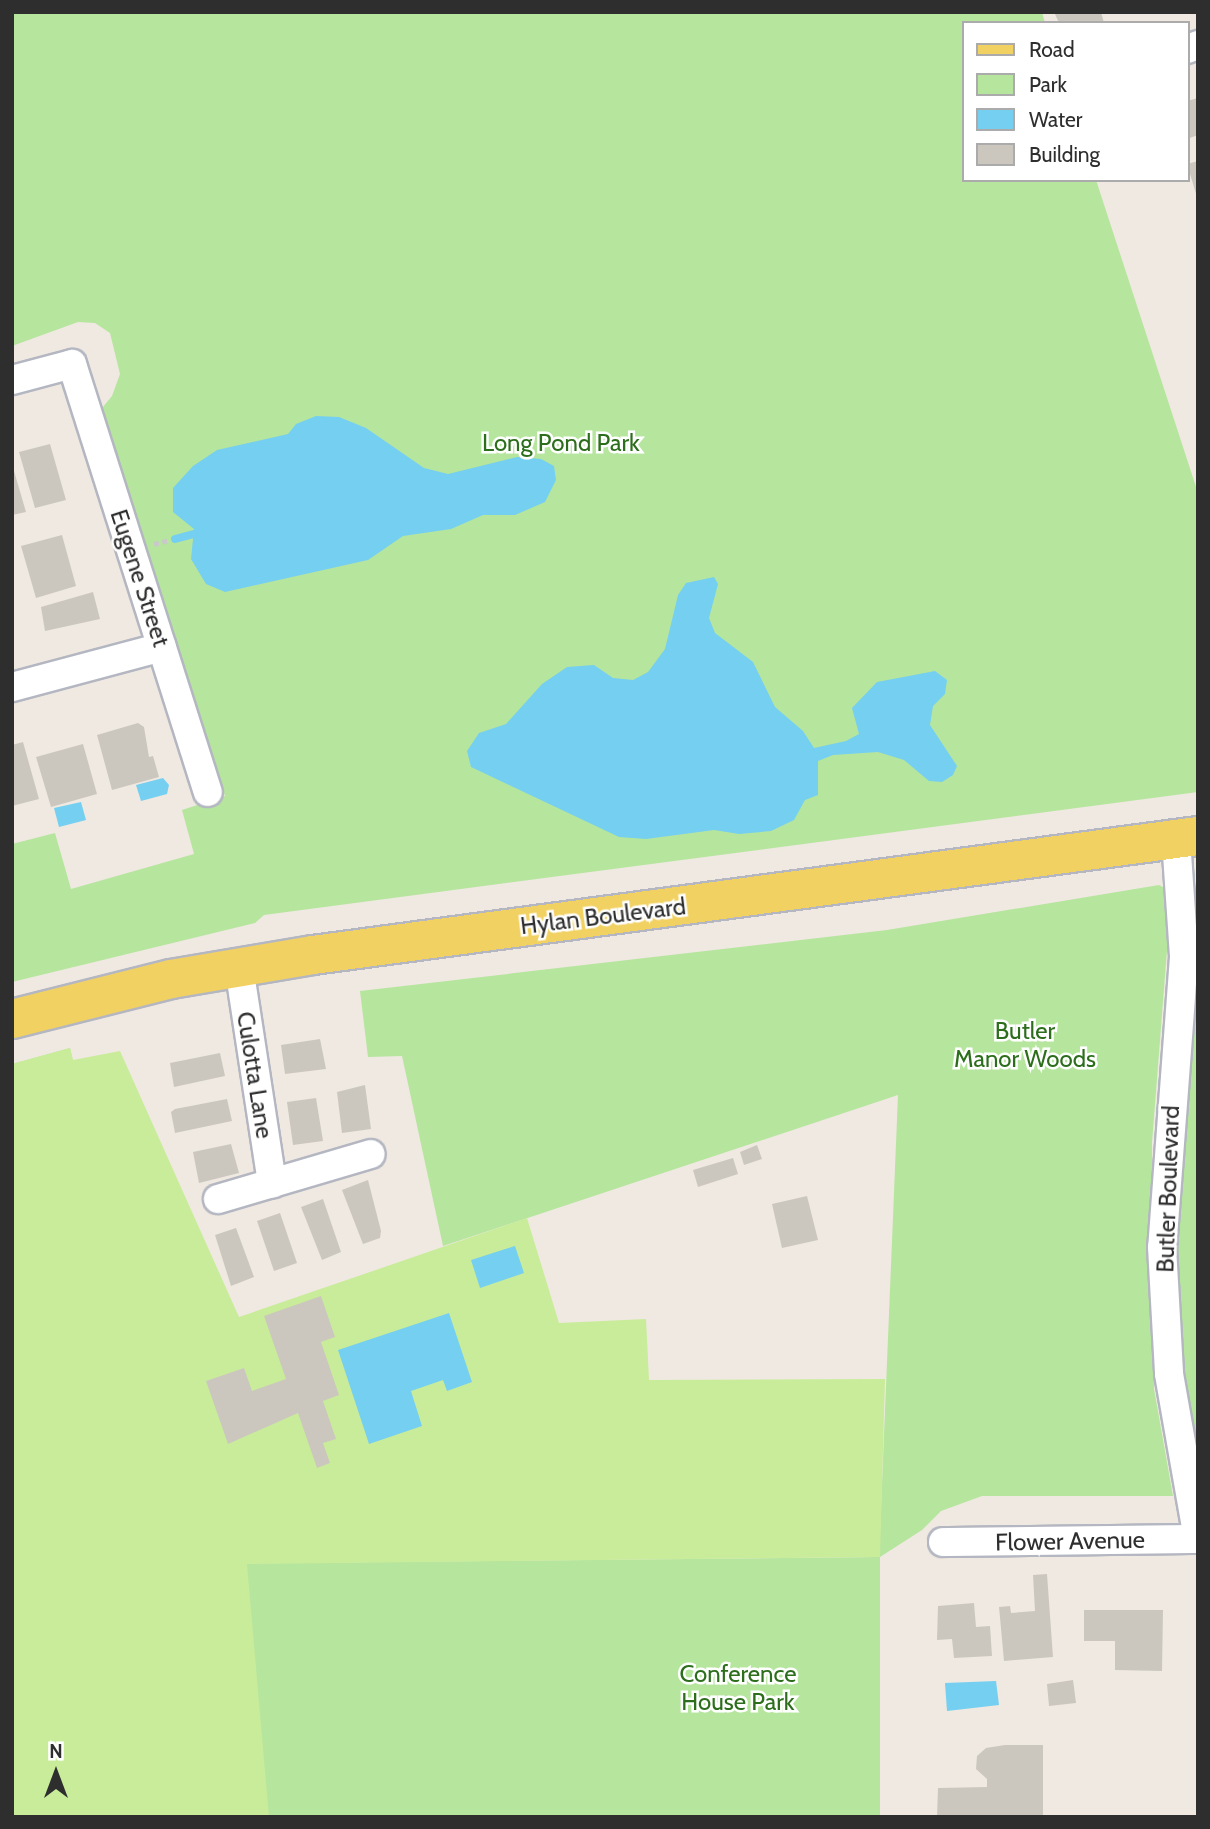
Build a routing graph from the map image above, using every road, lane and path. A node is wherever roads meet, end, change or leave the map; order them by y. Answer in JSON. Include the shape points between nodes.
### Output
{"nodes":[{"id":1,"x":12,"y":380,"type":"edge"},
{"id":2,"x":162,"y":646,"type":"junction"},
{"id":3,"x":12,"y":687,"type":"edge"},
{"id":4,"x":208,"y":792,"type":"dead end"},
{"id":5,"x":1187,"y":838,"type":"edge"},
{"id":6,"x":239,"y":967,"type":"junction"},
{"id":7,"x":12,"y":1019,"type":"edge"},
{"id":8,"x":371,"y":1154,"type":"dead end"},
{"id":9,"x":272,"y":1183,"type":"junction"},
{"id":10,"x":218,"y":1199,"type":"dead end"},
{"id":11,"x":1198,"y":1539,"type":"edge"},
{"id":12,"x":943,"y":1542,"type":"dead end"}],
"edges":[{"from":1,"to":2,"type":"street","name":"Eugene Street","via":[[72,364]]},
{"from":2,"to":3,"type":"street"},
{"from":2,"to":4,"type":"street","name":"Eugene Street"},
{"from":5,"to":6,"type":"main road","name":"Hylan Boulevard"},
{"from":5,"to":11,"type":"street","name":"Butler Boulevard","via":[[1184,957],[1162,1247],[1169,1374]]},
{"from":6,"to":7,"type":"main road","name":"Hylan Boulevard"},
{"from":6,"to":9,"type":"street","name":"Culotta Lane"},
{"from":8,"to":9,"type":"street"},
{"from":9,"to":10,"type":"street"},
{"from":11,"to":12,"type":"street","name":"Flower Avenue"}]}
